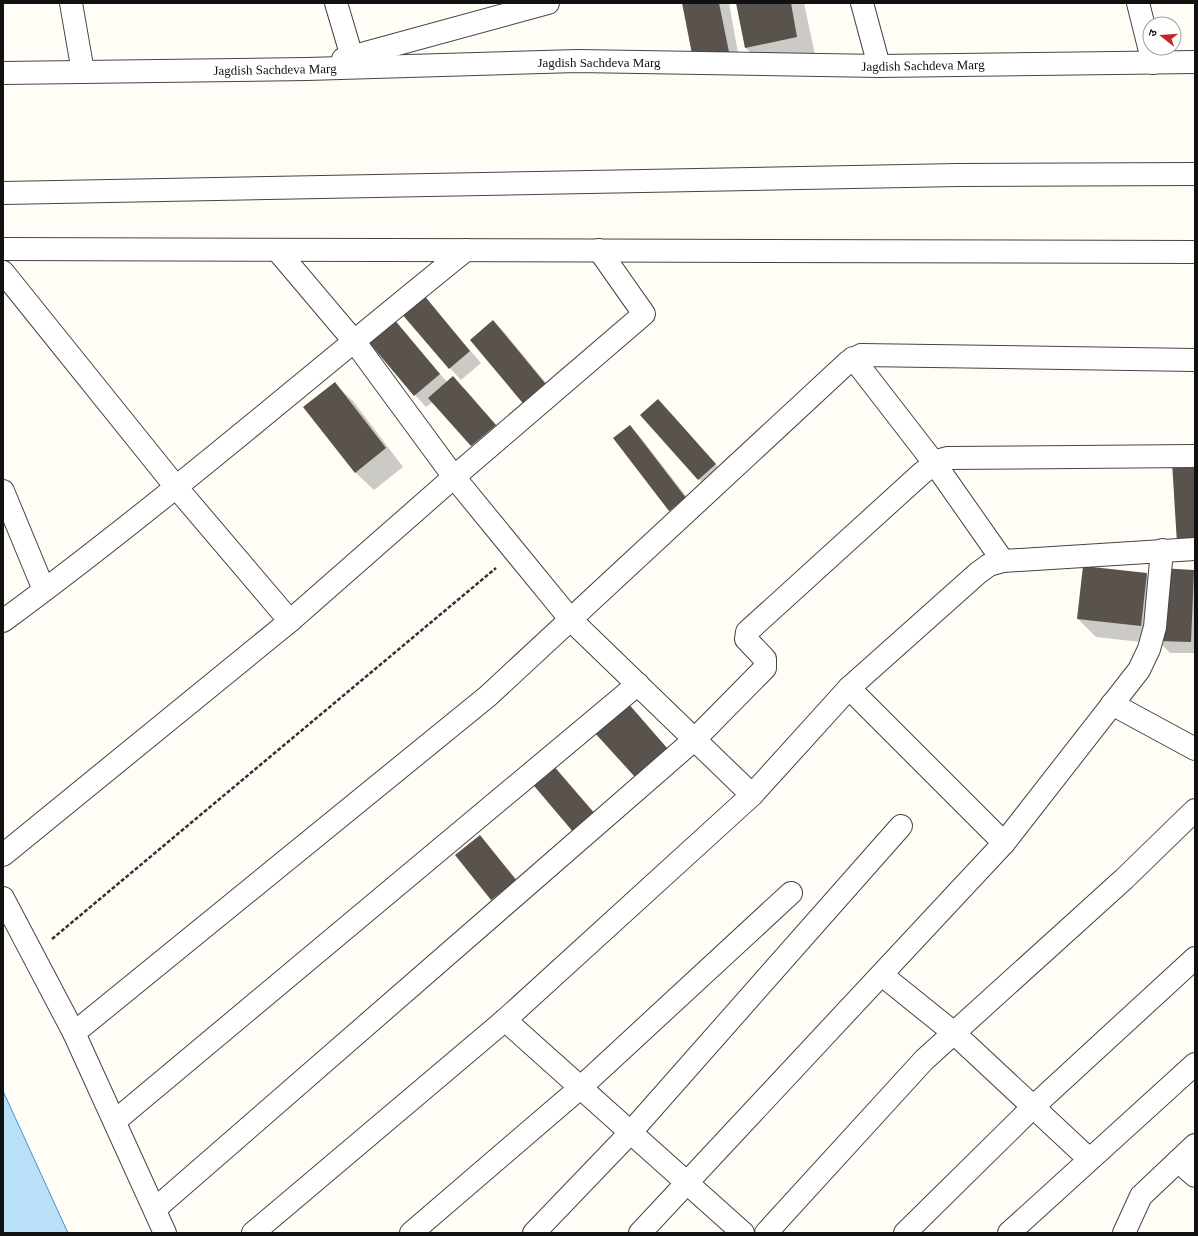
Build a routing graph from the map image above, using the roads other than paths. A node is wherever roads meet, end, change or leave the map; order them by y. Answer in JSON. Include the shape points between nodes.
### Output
{"nodes":[{"id":1,"x":71,"y":3,"type":"edge"},
{"id":2,"x":336,"y":3,"type":"edge"},
{"id":3,"x":548,"y":3,"type":"edge"},
{"id":4,"x":862,"y":3,"type":"edge"},
{"id":5,"x":1138,"y":3,"type":"edge"},
{"id":6,"x":352,"y":57,"type":"junction"},
{"id":7,"x":1195,"y":62,"type":"edge"},
{"id":8,"x":1153,"y":63,"type":"junction"},
{"id":9,"x":879,"y":66,"type":"junction"},
{"id":10,"x":307,"y":69,"type":"junction"},
{"id":11,"x":83,"y":72,"type":"junction"},
{"id":12,"x":3,"y":73,"type":"edge"},
{"id":13,"x":1195,"y":174,"type":"edge"},
{"id":14,"x":3,"y":192,"type":"edge"},
{"id":15,"x":3,"y":249,"type":"edge"},
{"id":16,"x":277,"y":250,"type":"junction"},
{"id":17,"x":466,"y":250,"type":"junction"},
{"id":18,"x":600,"y":250,"type":"junction"},
{"id":19,"x":1195,"y":252,"type":"edge"},
{"id":20,"x":3,"y":272,"type":"edge"},
{"id":21,"x":354,"y":341,"type":"junction"},
{"id":22,"x":854,"y":358,"type":"junction"},
{"id":23,"x":1195,"y":360,"type":"edge"},
{"id":24,"x":1195,"y":456,"type":"edge"},
{"id":25,"x":935,"y":464,"type":"junction"},
{"id":26,"x":454,"y":477,"type":"junction"},
{"id":27,"x":176,"y":487,"type":"junction"},
{"id":28,"x":3,"y":491,"type":"edge"},
{"id":29,"x":1195,"y":549,"type":"edge"},
{"id":30,"x":1162,"y":550,"type":"junction"},
{"id":31,"x":1003,"y":561,"type":"junction"},
{"id":32,"x":44,"y":590,"type":"junction"},
{"id":33,"x":3,"y":620,"type":"edge"},
{"id":34,"x":571,"y":620,"type":"junction"},
{"id":35,"x":290,"y":621,"type":"junction"},
{"id":36,"x":638,"y":684,"type":"junction"},
{"id":37,"x":849,"y":688,"type":"junction"},
{"id":38,"x":1112,"y":704,"type":"junction"},
{"id":39,"x":695,"y":739,"type":"junction"},
{"id":40,"x":1195,"y":750,"type":"edge"},
{"id":41,"x":752,"y":795,"type":"junction"},
{"id":42,"x":1195,"y":810,"type":"edge"},
{"id":43,"x":901,"y":826,"type":"dead end"},
{"id":44,"x":1004,"y":843,"type":"junction"},
{"id":45,"x":3,"y":855,"type":"edge"},
{"id":46,"x":791,"y":893,"type":"dead end"},
{"id":47,"x":3,"y":898,"type":"edge"},
{"id":48,"x":1195,"y":958,"type":"edge"},
{"id":49,"x":882,"y":975,"type":"junction"},
{"id":50,"x":505,"y":1020,"type":"junction"},
{"id":51,"x":74,"y":1032,"type":"junction"},
{"id":52,"x":954,"y":1033,"type":"junction"},
{"id":53,"x":1195,"y":1064,"type":"edge"},
{"id":54,"x":580,"y":1088,"type":"junction"},
{"id":55,"x":1033,"y":1106,"type":"junction"},
{"id":56,"x":114,"y":1121,"type":"junction"},
{"id":57,"x":630,"y":1133,"type":"junction"},
{"id":58,"x":1195,"y":1145,"type":"edge"},
{"id":59,"x":1089,"y":1159,"type":"junction"},
{"id":60,"x":1178,"y":1161,"type":"junction"},
{"id":61,"x":1195,"y":1176,"type":"edge"},
{"id":62,"x":687,"y":1182,"type":"junction"},
{"id":63,"x":155,"y":1209,"type":"junction"},
{"id":64,"x":165,"y":1233,"type":"edge"},
{"id":65,"x":253,"y":1233,"type":"edge"},
{"id":66,"x":411,"y":1233,"type":"edge"},
{"id":67,"x":534,"y":1233,"type":"edge"},
{"id":68,"x":640,"y":1233,"type":"edge"},
{"id":69,"x":743,"y":1233,"type":"edge"},
{"id":70,"x":766,"y":1233,"type":"edge"},
{"id":71,"x":905,"y":1233,"type":"edge"},
{"id":72,"x":1009,"y":1233,"type":"edge"},
{"id":73,"x":1124,"y":1233,"type":"edge"}],
"edges":[{"from":1,"to":11,"type":"street"},
{"from":2,"to":6,"type":"street"},
{"from":3,"to":6,"type":"street"},
{"from":4,"to":9,"type":"street"},
{"from":5,"to":8,"type":"street"},
{"from":6,"to":10,"type":"street"},
{"from":7,"to":8,"type":"street","name":"Jagdish Sachdeva Marg"},
{"from":8,"to":9,"type":"street","name":"Jagdish Sachdeva Marg"},
{"from":9,"to":10,"type":"street","name":"Jagdish Sachdeva Marg","via":[[577,60]]},
{"from":10,"to":11,"type":"street","name":"Jagdish Sachdeva Marg"},
{"from":11,"to":12,"type":"street","name":"Jagdish Sachdeva Marg"},
{"from":13,"to":14,"type":"street","via":[[950,175]]},
{"from":15,"to":16,"type":"street"},
{"from":16,"to":17,"type":"street"},
{"from":16,"to":21,"type":"street"},
{"from":17,"to":18,"type":"street"},
{"from":17,"to":21,"type":"street"},
{"from":18,"to":19,"type":"street"},
{"from":18,"to":26,"type":"street","via":[[644,314]]},
{"from":20,"to":27,"type":"street"},
{"from":21,"to":26,"type":"street"},
{"from":21,"to":27,"type":"street"},
{"from":22,"to":23,"type":"street","via":[[861,355]]},
{"from":22,"to":25,"type":"street"},
{"from":22,"to":34,"type":"street"},
{"from":24,"to":25,"type":"street","via":[[947,458]]},
{"from":25,"to":31,"type":"street"},
{"from":25,"to":39,"type":"street","via":[[747,632],[746,639],[765,659],[765,668]]},
{"from":26,"to":34,"type":"street"},
{"from":26,"to":35,"type":"street"},
{"from":27,"to":32,"type":"street"},
{"from":27,"to":35,"type":"street"},
{"from":28,"to":32,"type":"street"},
{"from":29,"to":30,"type":"street"},
{"from":30,"to":31,"type":"street"},
{"from":30,"to":38,"type":"street","via":[[1155,627],[1149,649],[1139,670]]},
{"from":31,"to":37,"type":"street","via":[[989,565],[978,573]]},
{"from":32,"to":33,"type":"street"},
{"from":34,"to":36,"type":"street"},
{"from":34,"to":51,"type":"street","via":[[488,696]]},
{"from":35,"to":45,"type":"street"},
{"from":36,"to":39,"type":"street"},
{"from":36,"to":56,"type":"street"},
{"from":37,"to":41,"type":"street"},
{"from":37,"to":44,"type":"street"},
{"from":38,"to":40,"type":"street"},
{"from":38,"to":44,"type":"street"},
{"from":39,"to":41,"type":"street"},
{"from":39,"to":63,"type":"street"},
{"from":41,"to":50,"type":"street"},
{"from":42,"to":52,"type":"street","via":[[1124,879]]},
{"from":43,"to":57,"type":"street"},
{"from":44,"to":49,"type":"street"},
{"from":46,"to":54,"type":"street"},
{"from":47,"to":51,"type":"street"},
{"from":48,"to":55,"type":"street"},
{"from":49,"to":52,"type":"street"},
{"from":49,"to":62,"type":"street"},
{"from":50,"to":54,"type":"street"},
{"from":50,"to":65,"type":"street"},
{"from":51,"to":56,"type":"street"},
{"from":52,"to":55,"type":"street"},
{"from":52,"to":70,"type":"street","via":[[924,1060]]},
{"from":53,"to":59,"type":"street"},
{"from":54,"to":57,"type":"street"},
{"from":54,"to":66,"type":"street"},
{"from":55,"to":59,"type":"street"},
{"from":55,"to":71,"type":"street"},
{"from":56,"to":63,"type":"street"},
{"from":57,"to":62,"type":"street"},
{"from":57,"to":67,"type":"street"},
{"from":58,"to":60,"type":"street"},
{"from":59,"to":72,"type":"street"},
{"from":60,"to":61,"type":"street"},
{"from":60,"to":73,"type":"street","via":[[1141,1196]]},
{"from":62,"to":68,"type":"street"},
{"from":62,"to":69,"type":"street"},
{"from":63,"to":64,"type":"street"}]}
